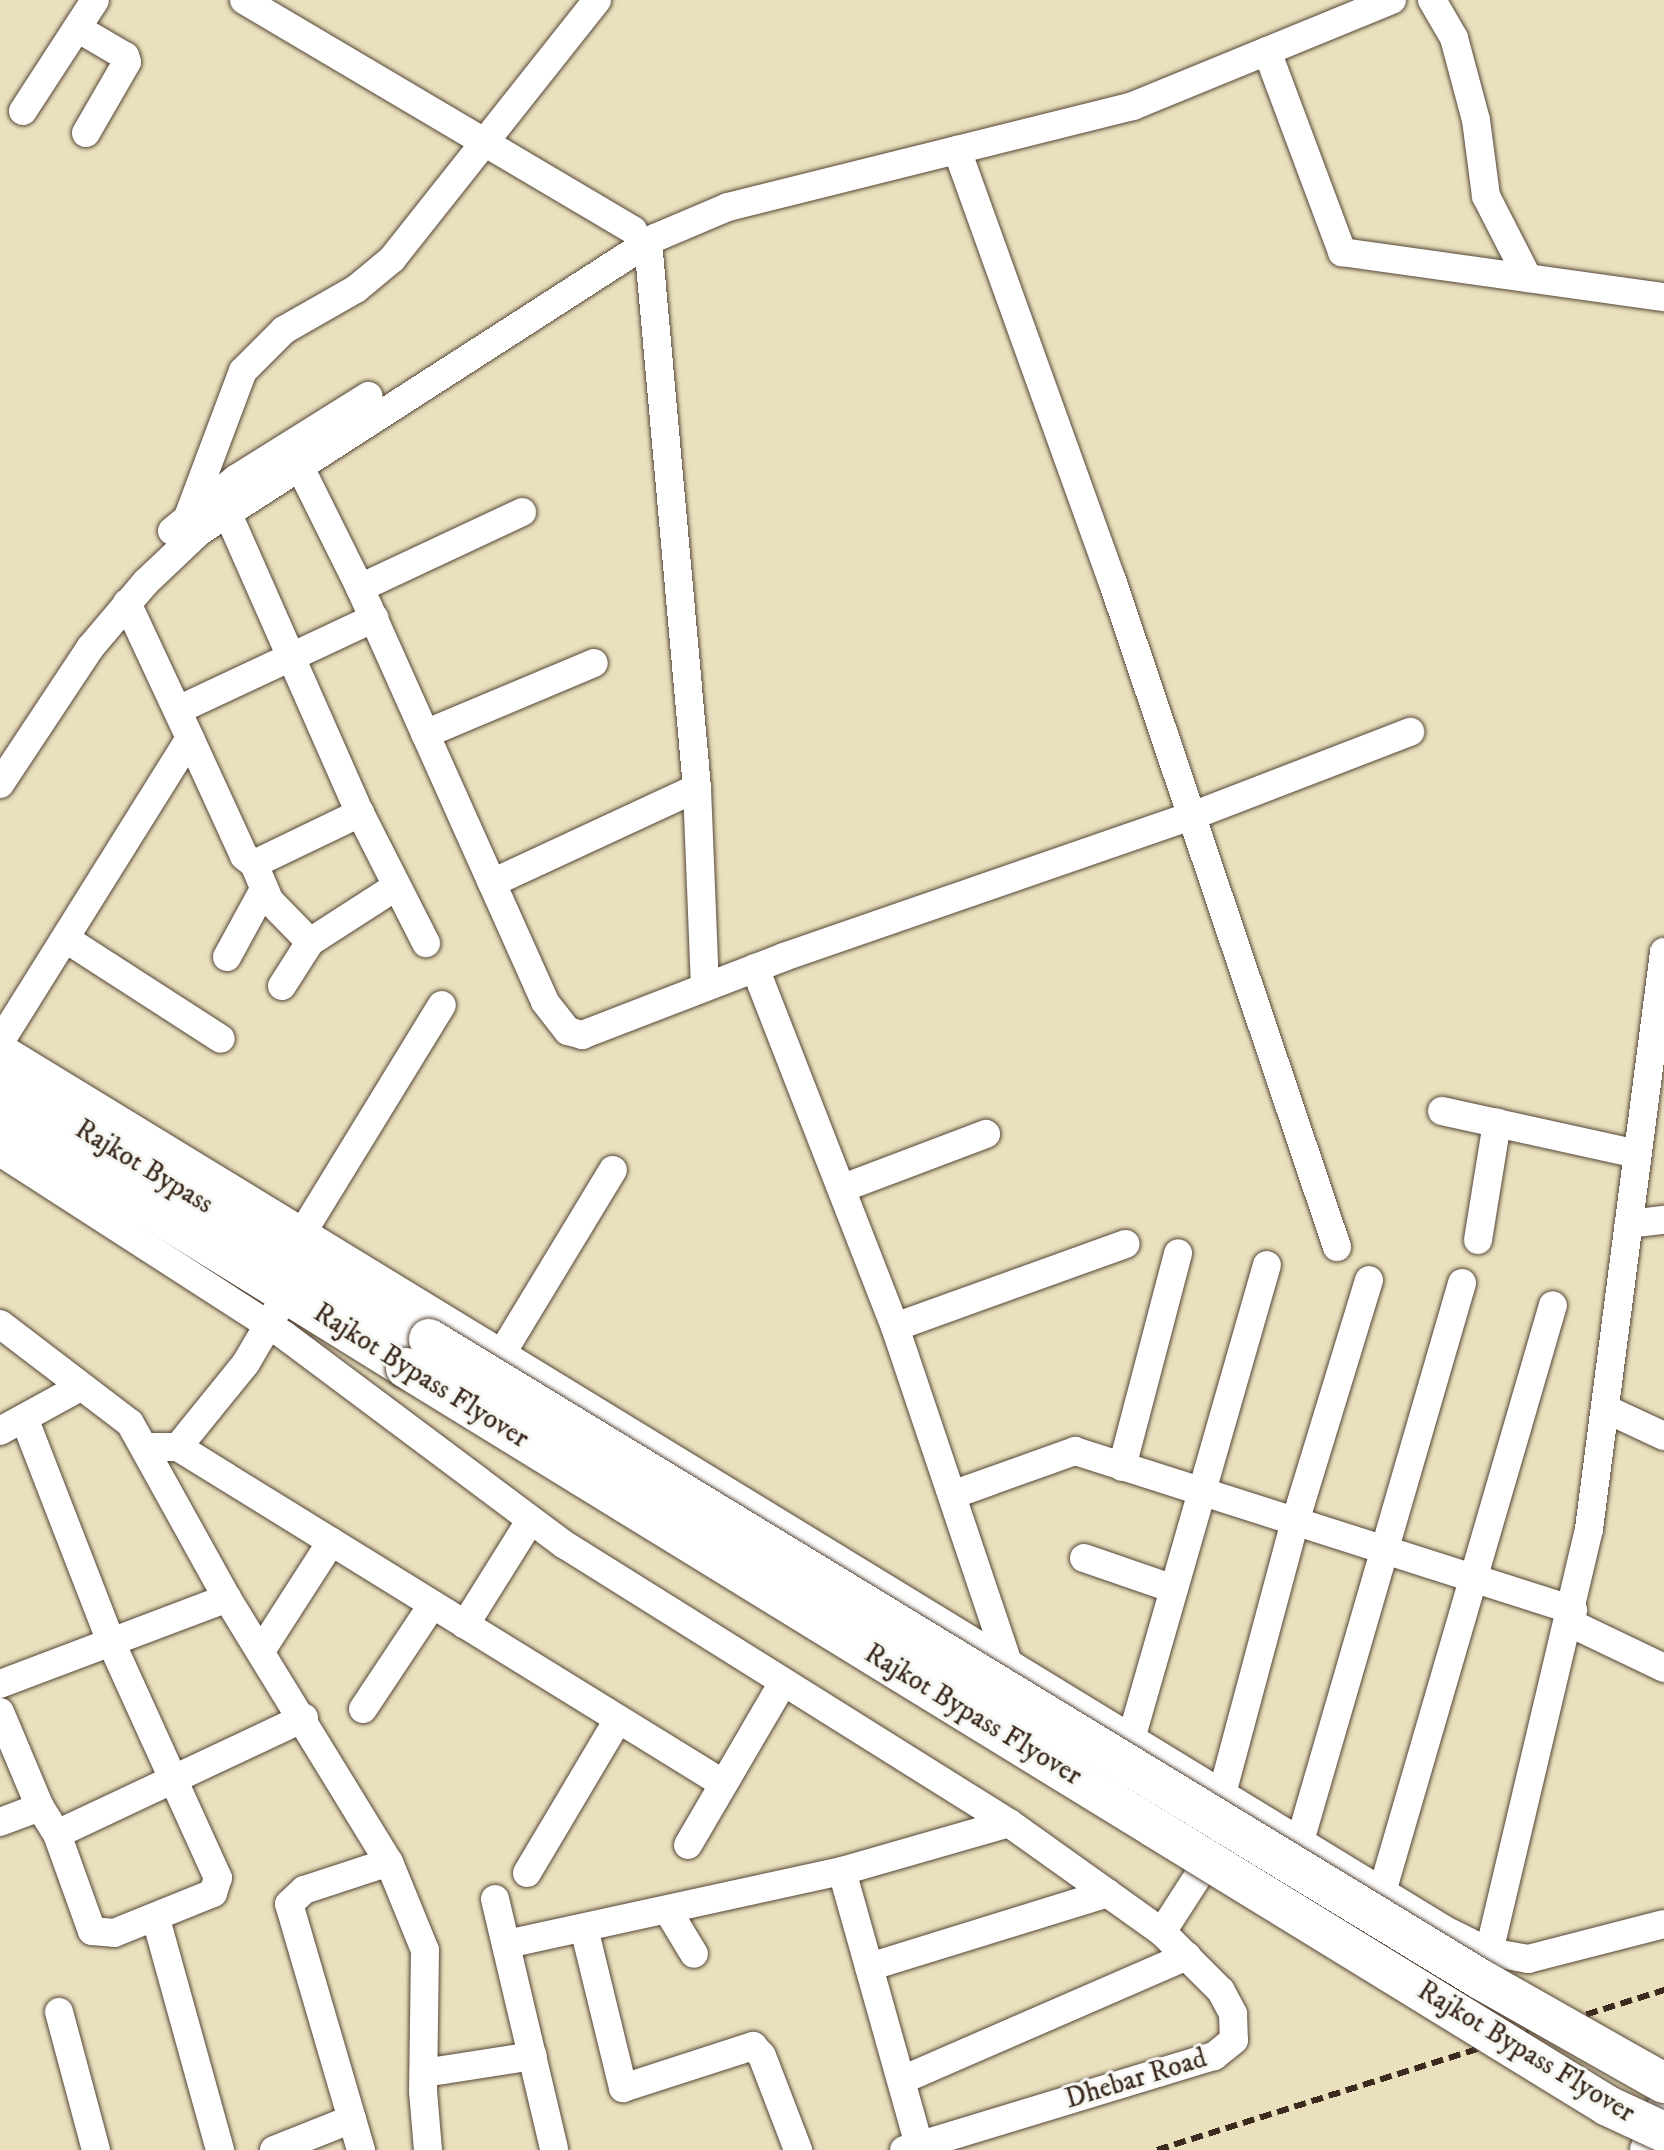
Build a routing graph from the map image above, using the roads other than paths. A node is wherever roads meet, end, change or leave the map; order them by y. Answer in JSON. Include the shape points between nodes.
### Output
{"nodes":[{"id":1,"x":95,"y":0,"type":"edge"},
{"id":2,"x":244,"y":0,"type":"edge"},
{"id":3,"x":1392,"y":0,"type":"edge"},
{"id":4,"x":1432,"y":0,"type":"edge"},
{"id":5,"x":594,"y":1,"type":"edge"},
{"id":6,"x":1354,"y":4,"type":"edge"},
{"id":7,"x":77,"y":28,"type":"junction"},
{"id":8,"x":1267,"y":51,"type":"junction"},
{"id":9,"x":23,"y":111,"type":"dead end"},
{"id":10,"x":86,"y":133,"type":"dead end"},
{"id":11,"x":485,"y":143,"type":"junction"},
{"id":12,"x":957,"y":150,"type":"junction"},
{"id":13,"x":641,"y":236,"type":"junction"},
{"id":14,"x":1528,"y":278,"type":"junction"},
{"id":15,"x":1664,"y":297,"type":"edge"},
{"id":16,"x":294,"y":454,"type":"junction"},
{"id":17,"x":222,"y":502,"type":"junction"},
{"id":18,"x":522,"y":512,"type":"dead end"},
{"id":19,"x":187,"y":517,"type":"junction"},
{"id":20,"x":179,"y":548,"type":"junction"},
{"id":21,"x":360,"y":588,"type":"junction"},
{"id":22,"x":127,"y":603,"type":"junction"},
{"id":23,"x":374,"y":618,"type":"junction"},
{"id":24,"x":291,"y":657,"type":"junction"},
{"id":25,"x":594,"y":663,"type":"dead end"},
{"id":26,"x":178,"y":710,"type":"junction"},
{"id":27,"x":1410,"y":732,"type":"dead end"},
{"id":28,"x":425,"y":734,"type":"junction"},
{"id":29,"x":190,"y":738,"type":"junction"},
{"id":30,"x":0,"y":752,"type":"edge"},
{"id":31,"x":0,"y":784,"type":"edge"},
{"id":32,"x":697,"y":788,"type":"junction"},
{"id":33,"x":360,"y":813,"type":"junction"},
{"id":34,"x":1192,"y":816,"type":"junction"},
{"id":35,"x":254,"y":864,"type":"junction"},
{"id":36,"x":492,"y":883,"type":"junction"},
{"id":37,"x":397,"y":886,"type":"junction"},
{"id":38,"x":263,"y":891,"type":"junction"},
{"id":39,"x":66,"y":939,"type":"junction"},
{"id":40,"x":310,"y":942,"type":"junction"},
{"id":41,"x":426,"y":943,"type":"dead end"},
{"id":42,"x":1664,"y":952,"type":"edge"},
{"id":43,"x":227,"y":957,"type":"dead end"},
{"id":44,"x":755,"y":968,"type":"junction"},
{"id":45,"x":282,"y":986,"type":"dead end"},
{"id":46,"x":705,"y":986,"type":"junction"},
{"id":47,"x":442,"y":1005,"type":"dead end"},
{"id":48,"x":221,"y":1039,"type":"dead end"},
{"id":49,"x":0,"y":1044,"type":"edge"},
{"id":50,"x":0,"y":1079,"type":"edge"},
{"id":51,"x":1442,"y":1111,"type":"dead end"},
{"id":52,"x":0,"y":1116,"type":"edge"},
{"id":53,"x":1497,"y":1123,"type":"junction"},
{"id":54,"x":986,"y":1134,"type":"dead end"},
{"id":55,"x":0,"y":1152,"type":"edge"},
{"id":56,"x":1637,"y":1154,"type":"junction"},
{"id":57,"x":204,"y":1169,"type":"junction"},
{"id":58,"x":613,"y":1170,"type":"dead end"},
{"id":59,"x":843,"y":1188,"type":"junction"},
{"id":60,"x":229,"y":1218,"type":"junction"},
{"id":61,"x":1664,"y":1220,"type":"edge"},
{"id":62,"x":1629,"y":1224,"type":"junction"},
{"id":63,"x":1478,"y":1240,"type":"dead end"},
{"id":64,"x":1125,"y":1244,"type":"dead end"},
{"id":65,"x":1337,"y":1247,"type":"dead end"},
{"id":66,"x":1178,"y":1253,"type":"dead end"},
{"id":67,"x":1267,"y":1265,"type":"dead end"},
{"id":68,"x":287,"y":1275,"type":"junction"},
{"id":69,"x":1369,"y":1280,"type":"dead end"},
{"id":70,"x":1462,"y":1283,"type":"dead end"},
{"id":71,"x":1553,"y":1305,"type":"dead end"},
{"id":72,"x":0,"y":1324,"type":"edge"},
{"id":73,"x":895,"y":1327,"type":"junction"},
{"id":74,"x":502,"y":1353,"type":"junction"},
{"id":75,"x":417,"y":1354,"type":"junction"},
{"id":76,"x":80,"y":1387,"type":"junction"},
{"id":77,"x":1606,"y":1409,"type":"junction"},
{"id":78,"x":12,"y":1425,"type":"edge"},
{"id":79,"x":1664,"y":1436,"type":"edge"},
{"id":80,"x":144,"y":1447,"type":"junction"},
{"id":81,"x":178,"y":1447,"type":"junction"},
{"id":82,"x":1122,"y":1467,"type":"junction"},
{"id":83,"x":1204,"y":1491,"type":"junction"},
{"id":84,"x":952,"y":1495,"type":"junction"},
{"id":85,"x":530,"y":1521,"type":"junction"},
{"id":86,"x":1295,"y":1522,"type":"junction"},
{"id":87,"x":331,"y":1542,"type":"junction"},
{"id":88,"x":1385,"y":1551,"type":"junction"},
{"id":89,"x":1084,"y":1558,"type":"dead end"},
{"id":90,"x":1473,"y":1579,"type":"junction"},
{"id":91,"x":1174,"y":1589,"type":"junction"},
{"id":92,"x":227,"y":1598,"type":"junction"},
{"id":93,"x":432,"y":1605,"type":"junction"},
{"id":94,"x":1572,"y":1616,"type":"junction"},
{"id":95,"x":465,"y":1625,"type":"junction"},
{"id":96,"x":111,"y":1642,"type":"junction"},
{"id":97,"x":261,"y":1651,"type":"junction"},
{"id":98,"x":1007,"y":1660,"type":"junction"},
{"id":99,"x":1664,"y":1668,"type":"edge"},
{"id":100,"x":0,"y":1684,"type":"edge"},
{"id":101,"x":782,"y":1684,"type":"junction"},
{"id":102,"x":363,"y":1709,"type":"dead end"},
{"id":103,"x":0,"y":1712,"type":"edge"},
{"id":104,"x":304,"y":1718,"type":"junction"},
{"id":105,"x":618,"y":1720,"type":"junction"},
{"id":106,"x":1131,"y":1739,"type":"junction"},
{"id":107,"x":175,"y":1777,"type":"junction"},
{"id":108,"x":722,"y":1783,"type":"junction"},
{"id":109,"x":1231,"y":1796,"type":"junction"},
{"id":110,"x":40,"y":1807,"type":"junction"},
{"id":111,"x":0,"y":1822,"type":"edge"},
{"id":112,"x":1009,"y":1823,"type":"junction"},
{"id":113,"x":57,"y":1834,"type":"junction"},
{"id":114,"x":1300,"y":1841,"type":"junction"},
{"id":115,"x":688,"y":1845,"type":"dead end"},
{"id":116,"x":389,"y":1862,"type":"junction"},
{"id":117,"x":842,"y":1871,"type":"junction"},
{"id":118,"x":527,"y":1873,"type":"dead end"},
{"id":119,"x":1382,"y":1892,"type":"junction"},
{"id":120,"x":1108,"y":1893,"type":"junction"},
{"id":121,"x":495,"y":1899,"type":"dead end"},
{"id":122,"x":668,"y":1911,"type":"junction"},
{"id":123,"x":156,"y":1919,"type":"junction"},
{"id":124,"x":1664,"y":1924,"type":"edge"},
{"id":125,"x":584,"y":1928,"type":"junction"},
{"id":126,"x":1162,"y":1932,"type":"junction"},
{"id":127,"x":507,"y":1944,"type":"junction"},
{"id":128,"x":1489,"y":1952,"type":"junction"},
{"id":129,"x":694,"y":1954,"type":"dead end"},
{"id":130,"x":1187,"y":1956,"type":"junction"},
{"id":131,"x":869,"y":1967,"type":"junction"},
{"id":132,"x":59,"y":2012,"type":"dead end"},
{"id":133,"x":533,"y":2056,"type":"junction"},
{"id":134,"x":424,"y":2073,"type":"junction"},
{"id":135,"x":902,"y":2080,"type":"junction"},
{"id":136,"x":1664,"y":2083,"type":"edge"},
{"id":137,"x":1664,"y":2107,"type":"edge"},
{"id":138,"x":352,"y":2119,"type":"junction"},
{"id":139,"x":1664,"y":2132,"type":"edge"},
{"id":140,"x":554,"y":2148,"type":"edge"},
{"id":141,"x":912,"y":2148,"type":"edge"},
{"id":142,"x":96,"y":2150,"type":"edge"},
{"id":143,"x":220,"y":2150,"type":"edge"},
{"id":144,"x":274,"y":2150,"type":"edge"},
{"id":145,"x":361,"y":2150,"type":"edge"},
{"id":146,"x":428,"y":2150,"type":"edge"},
{"id":147,"x":798,"y":2150,"type":"edge"},
{"id":148,"x":1647,"y":2150,"type":"edge"}],
"edges":[{"from":1,"to":7,"type":"street"},
{"from":2,"to":11,"type":"street"},
{"from":3,"to":6,"type":"street"},
{"from":4,"to":14,"type":"street","via":[[1454,38],[1476,120],[1486,196]]},
{"from":5,"to":11,"type":"street"},
{"from":6,"to":8,"type":"street"},
{"from":6,"to":13,"type":"street","via":[[1112,94],[722,189]]},
{"from":7,"to":9,"type":"street"},
{"from":7,"to":10,"type":"street","via":[[127,62]]},
{"from":8,"to":12,"type":"street","via":[[1133,106]]},
{"from":8,"to":14,"type":"street","via":[[1342,252]]},
{"from":11,"to":13,"type":"street"},
{"from":11,"to":19,"type":"street","via":[[392,259],[356,289],[284,330],[252,360],[230,397]]},
{"from":12,"to":13,"type":"street","via":[[728,207]]},
{"from":12,"to":34,"type":"street"},
{"from":13,"to":16,"type":"street"},
{"from":13,"to":32,"type":"street"},
{"from":14,"to":15,"type":"street"},
{"from":16,"to":17,"type":"street"},
{"from":16,"to":21,"type":"street"},
{"from":17,"to":19,"type":"street"},
{"from":17,"to":20,"type":"street"},
{"from":17,"to":24,"type":"street"},
{"from":18,"to":21,"type":"street"},
{"from":19,"to":20,"type":"street"},
{"from":19,"to":30,"type":"street","via":[[89,623]]},
{"from":20,"to":22,"type":"street"},
{"from":21,"to":23,"type":"street"},
{"from":22,"to":26,"type":"street"},
{"from":22,"to":31,"type":"street","via":[[63,684]]},
{"from":23,"to":24,"type":"street"},
{"from":23,"to":28,"type":"street"},
{"from":24,"to":26,"type":"street"},
{"from":24,"to":33,"type":"street"},
{"from":25,"to":28,"type":"street"},
{"from":26,"to":29,"type":"street"},
{"from":27,"to":34,"type":"street"},
{"from":28,"to":36,"type":"street"},
{"from":29,"to":35,"type":"street","via":[[244,856]]},
{"from":29,"to":39,"type":"street"},
{"from":32,"to":36,"type":"street"},
{"from":32,"to":46,"type":"street"},
{"from":33,"to":35,"type":"street"},
{"from":33,"to":37,"type":"street"},
{"from":34,"to":44,"type":"street"},
{"from":34,"to":65,"type":"street"},
{"from":35,"to":38,"type":"street"},
{"from":36,"to":46,"type":"street","via":[[550,1013],[568,1031],[582,1035]]},
{"from":37,"to":40,"type":"street"},
{"from":37,"to":41,"type":"street"},
{"from":38,"to":40,"type":"street"},
{"from":38,"to":43,"type":"street"},
{"from":39,"to":48,"type":"street"},
{"from":39,"to":49,"type":"street"},
{"from":40,"to":45,"type":"street"},
{"from":42,"to":56,"type":"street"},
{"from":44,"to":46,"type":"street"},
{"from":44,"to":59,"type":"street"},
{"from":47,"to":68,"type":"street"},
{"from":49,"to":57,"type":"street"},
{"from":50,"to":60,"type":"highway","name":"Rajkot Bypass"},
{"from":51,"to":53,"type":"street"},
{"from":52,"to":68,"type":"highway","name":"Rajkot Bypass"},
{"from":53,"to":56,"type":"street"},
{"from":53,"to":63,"type":"street"},
{"from":54,"to":59,"type":"street"},
{"from":55,"to":68,"type":"street"},
{"from":56,"to":62,"type":"street"},
{"from":57,"to":60,"type":"highway"},
{"from":57,"to":68,"type":"street"},
{"from":58,"to":74,"type":"street"},
{"from":59,"to":73,"type":"street"},
{"from":60,"to":68,"type":"highway","name":"Rajkot Bypass"},
{"from":61,"to":62,"type":"street"},
{"from":62,"to":77,"type":"street"},
{"from":64,"to":73,"type":"street"},
{"from":66,"to":82,"type":"street"},
{"from":67,"to":83,"type":"street"},
{"from":68,"to":74,"type":"street"},
{"from":68,"to":75,"type":"highway","name":"Rajkot Bypass Flyover"},
{"from":68,"to":81,"type":"street","via":[[246,1363]]},
{"from":68,"to":85,"type":"street","name":"Dhebar Road"},
{"from":69,"to":86,"type":"street"},
{"from":70,"to":88,"type":"street"},
{"from":71,"to":90,"type":"street"},
{"from":72,"to":76,"type":"street"},
{"from":73,"to":84,"type":"street"},
{"from":74,"to":98,"type":"street"},
{"from":75,"to":136,"type":"highway","name":"Rajkot Bypass Flyover","bridge":true},
{"from":75,"to":139,"type":"highway","name":"Rajkot Bypass Flyover","bridge":true,"via":[[1608,2106]]},
{"from":76,"to":78,"type":"street"},
{"from":76,"to":80,"type":"street","via":[[130,1423]]},
{"from":77,"to":79,"type":"street"},
{"from":77,"to":94,"type":"street"},
{"from":78,"to":96,"type":"street"},
{"from":80,"to":81,"type":"street"},
{"from":80,"to":92,"type":"street"},
{"from":81,"to":87,"type":"street"},
{"from":82,"to":83,"type":"street"},
{"from":82,"to":84,"type":"street","via":[[1066,1452]]},
{"from":83,"to":86,"type":"street"},
{"from":83,"to":91,"type":"street"},
{"from":84,"to":98,"type":"street"},
{"from":85,"to":95,"type":"street"},
{"from":85,"to":101,"type":"street","name":"Dhebar Road"},
{"from":86,"to":88,"type":"street"},
{"from":86,"to":109,"type":"street"},
{"from":87,"to":93,"type":"street"},
{"from":87,"to":97,"type":"street"},
{"from":88,"to":90,"type":"street"},
{"from":88,"to":114,"type":"street"},
{"from":89,"to":91,"type":"street"},
{"from":90,"to":94,"type":"street"},
{"from":90,"to":119,"type":"street"},
{"from":91,"to":106,"type":"street"},
{"from":92,"to":96,"type":"street"},
{"from":92,"to":97,"type":"street"},
{"from":93,"to":95,"type":"street"},
{"from":93,"to":102,"type":"street"},
{"from":94,"to":99,"type":"street"},
{"from":94,"to":128,"type":"street"},
{"from":95,"to":105,"type":"street"},
{"from":96,"to":100,"type":"street"},
{"from":96,"to":107,"type":"street"},
{"from":97,"to":104,"type":"street"},
{"from":98,"to":106,"type":"street"},
{"from":101,"to":108,"type":"street"},
{"from":101,"to":112,"type":"street","name":"Dhebar Road"},
{"from":103,"to":110,"type":"street"},
{"from":104,"to":107,"type":"street"},
{"from":104,"to":116,"type":"street"},
{"from":105,"to":108,"type":"street"},
{"from":105,"to":118,"type":"street"},
{"from":106,"to":109,"type":"street"},
{"from":107,"to":113,"type":"street"},
{"from":107,"to":123,"type":"street","via":[[218,1878],[204,1900]]},
{"from":108,"to":115,"type":"street"},
{"from":109,"to":114,"type":"street"},
{"from":109,"to":126,"type":"street"},
{"from":110,"to":111,"type":"street"},
{"from":110,"to":113,"type":"street"},
{"from":112,"to":117,"type":"street"},
{"from":112,"to":120,"type":"street","name":"Dhebar Road"},
{"from":113,"to":123,"type":"street","via":[[92,1931],[114,1933]]},
{"from":114,"to":119,"type":"street"},
{"from":116,"to":134,"type":"street","via":[[425,1950]]},
{"from":116,"to":138,"type":"street","via":[[304,1890],[289,1904]]},
{"from":117,"to":122,"type":"street"},
{"from":117,"to":131,"type":"street"},
{"from":119,"to":128,"type":"street"},
{"from":120,"to":126,"type":"street","name":"Dhebar Road"},
{"from":120,"to":131,"type":"street"},
{"from":121,"to":127,"type":"street"},
{"from":122,"to":125,"type":"street"},
{"from":122,"to":129,"type":"street"},
{"from":123,"to":143,"type":"street"},
{"from":124,"to":128,"type":"street","via":[[1540,1959]]},
{"from":125,"to":127,"type":"street"},
{"from":125,"to":147,"type":"street","via":[[623,2088],[753,2046],[762,2056]]},
{"from":126,"to":130,"type":"street","name":"Dhebar Road"},
{"from":127,"to":133,"type":"street"},
{"from":130,"to":135,"type":"street"},
{"from":130,"to":141,"type":"street","name":"Dhebar Road","via":[[1221,1991],[1233,2014],[1234,2040],[1227,2050]]},
{"from":131,"to":135,"type":"street"},
{"from":132,"to":142,"type":"street"},
{"from":133,"to":134,"type":"street"},
{"from":133,"to":140,"type":"street"},
{"from":134,"to":146,"type":"street"},
{"from":135,"to":141,"type":"street"},
{"from":137,"to":148,"type":"main road"},
{"from":138,"to":144,"type":"street"},
{"from":138,"to":145,"type":"street"}]}
